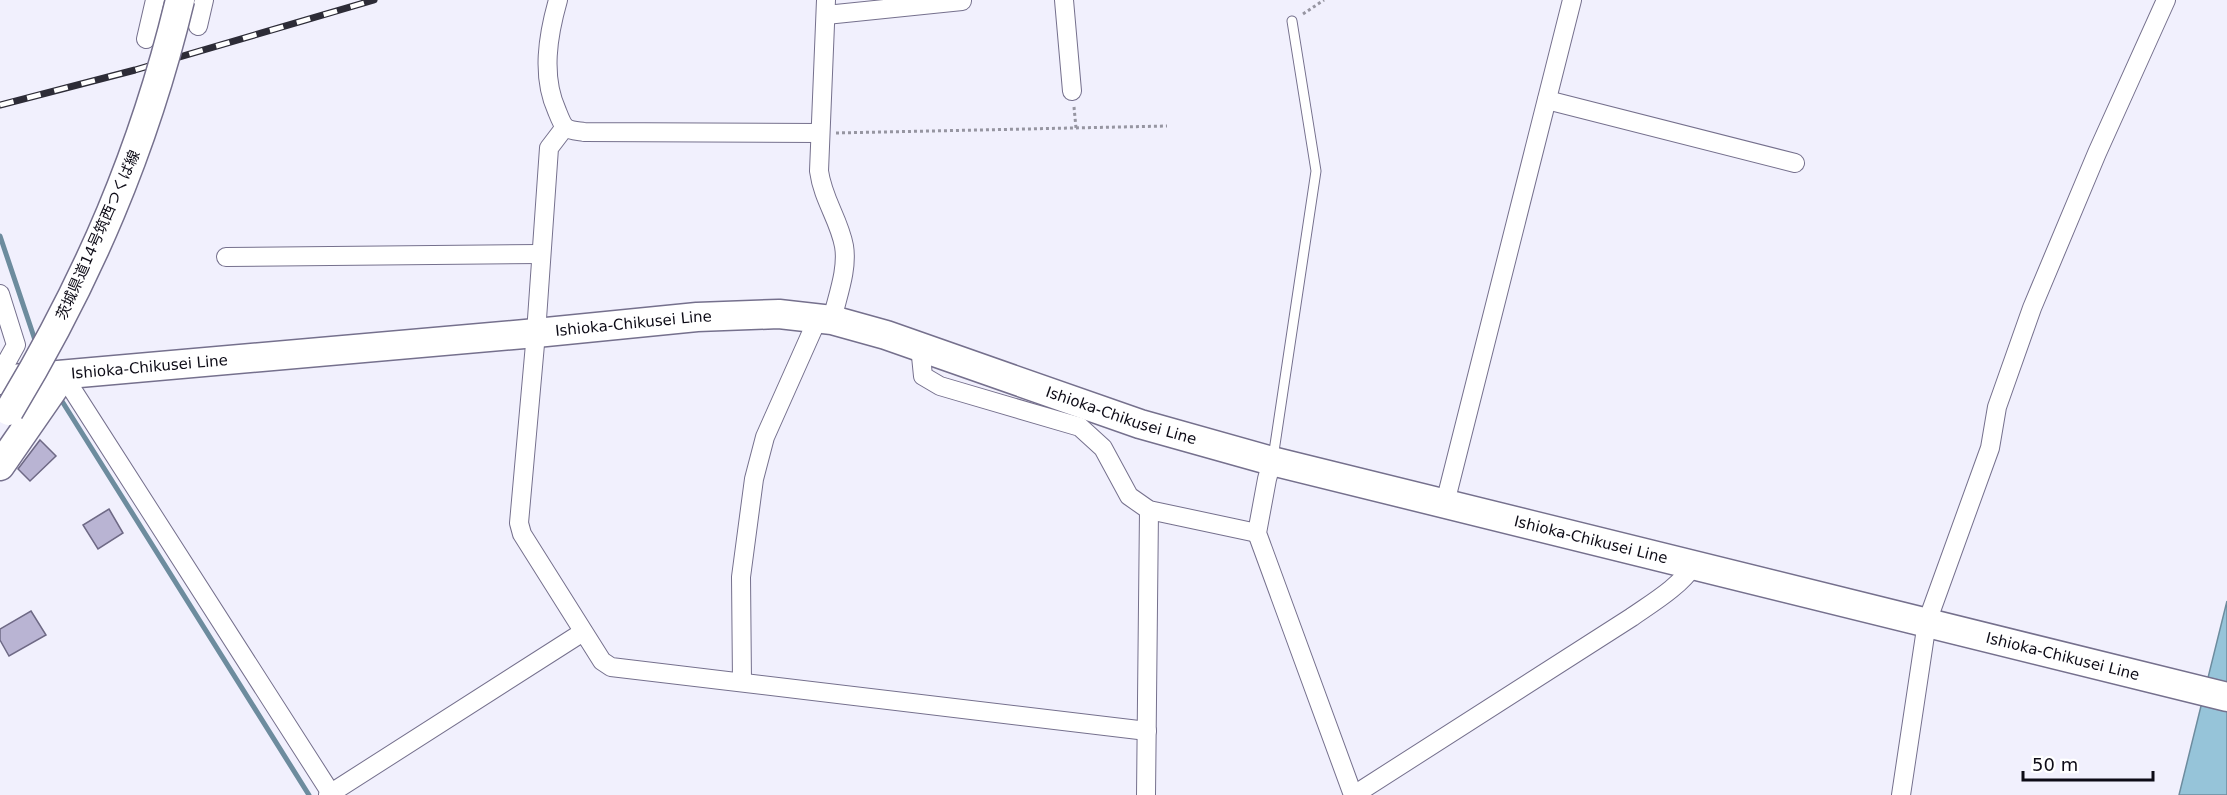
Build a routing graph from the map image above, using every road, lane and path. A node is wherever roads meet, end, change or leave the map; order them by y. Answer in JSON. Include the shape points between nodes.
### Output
{"nodes":[{"id":1,"x":155,"y":0,"type":"edge"},
{"id":2,"x":180,"y":0,"type":"edge"},
{"id":3,"x":204,"y":0,"type":"edge"},
{"id":4,"x":558,"y":0,"type":"edge"},
{"id":5,"x":1064,"y":0,"type":"edge"},
{"id":6,"x":1324,"y":0,"type":"edge"},
{"id":7,"x":1572,"y":0,"type":"edge"},
{"id":8,"x":2166,"y":0,"type":"edge"},
{"id":9,"x":962,"y":1,"type":"edge"},
{"id":10,"x":826,"y":8,"type":"edge"},
{"id":11,"x":1292,"y":21,"type":"joint"},
{"id":12,"x":198,"y":26,"type":"dead end"},
{"id":13,"x":146,"y":39,"type":"dead end"},
{"id":14,"x":1072,"y":91,"type":"dead end"},
{"id":15,"x":1547,"y":100,"type":"junction"},
{"id":16,"x":1167,"y":126,"type":"dead end"},
{"id":17,"x":565,"y":127,"type":"junction"},
{"id":18,"x":819,"y":133,"type":"junction"},
{"id":19,"x":1795,"y":163,"type":"dead end"},
{"id":20,"x":540,"y":254,"type":"junction"},
{"id":21,"x":226,"y":257,"type":"dead end"},
{"id":22,"x":0,"y":294,"type":"edge"},
{"id":23,"x":825,"y":319,"type":"junction"},
{"id":24,"x":536,"y":333,"type":"junction"},
{"id":25,"x":920,"y":346,"type":"junction"},
{"id":26,"x":0,"y":374,"type":"edge"},
{"id":27,"x":63,"y":375,"type":"junction"},
{"id":28,"x":0,"y":380,"type":"edge"},
{"id":29,"x":4,"y":417,"type":"edge"},
{"id":30,"x":1272,"y":460,"type":"junction"},
{"id":31,"x":0,"y":466,"type":"edge"},
{"id":32,"x":1445,"y":503,"type":"junction"},
{"id":33,"x":1149,"y":510,"type":"junction"},
{"id":34,"x":1257,"y":533,"type":"junction"},
{"id":35,"x":1695,"y":564,"type":"junction"},
{"id":36,"x":1927,"y":622,"type":"junction"},
{"id":37,"x":583,"y":632,"type":"junction"},
{"id":38,"x":742,"y":681,"type":"junction"},
{"id":39,"x":2227,"y":697,"type":"edge"},
{"id":40,"x":1147,"y":731,"type":"junction"},
{"id":41,"x":330,"y":794,"type":"edge"},
{"id":42,"x":1146,"y":795,"type":"edge"},
{"id":43,"x":1354,"y":795,"type":"edge"},
{"id":44,"x":1901,"y":795,"type":"edge"}],
"edges":[{"from":1,"to":13,"type":"street"},
{"from":2,"to":29,"type":"main road","name":"茨城県道14号筑西つくば線","bridge":true,"via":[[153,100],[120,192],[63,316]]},
{"from":3,"to":12,"type":"street"},
{"from":4,"to":17,"type":"street","via":[[550,28],[548,85]]},
{"from":5,"to":14,"type":"street"},
{"from":6,"to":11,"type":"path"},
{"from":7,"to":15,"type":"street"},
{"from":8,"to":36,"type":"street","via":[[2032,308],[1997,407],[1990,448]]},
{"from":9,"to":10,"type":"street"},
{"from":10,"to":18,"type":"street"},
{"from":11,"to":30,"type":"lane","via":[[1316,171]]},
{"from":15,"to":19,"type":"street"},
{"from":15,"to":32,"type":"street"},
{"from":16,"to":18,"type":"path"},
{"from":17,"to":18,"type":"street","via":[[584,132]]},
{"from":17,"to":20,"type":"street","via":[[549,148]]},
{"from":18,"to":23,"type":"street","via":[[822,188],[840,230],[845,260]]},
{"from":20,"to":21,"type":"street"},
{"from":20,"to":24,"type":"street"},
{"from":22,"to":26,"type":"street","via":[[16,345]]},
{"from":23,"to":24,"type":"main road","name":"Ishioka-Chikusei Line","via":[[739,315]]},
{"from":23,"to":25,"type":"main road","name":"Ishioka-Chikusei Line"},
{"from":23,"to":38,"type":"street","via":[[765,437],[754,479],[741,577]]},
{"from":24,"to":27,"type":"main road","name":"Ishioka-Chikusei Line"},
{"from":24,"to":37,"type":"street","via":[[519,523]]},
{"from":25,"to":30,"type":"main road","name":"Ishioka-Chikusei Line","via":[[1140,424]]},
{"from":25,"to":33,"type":"street","via":[[923,376],[940,386],[1080,427],[1103,448],[1129,496]]},
{"from":27,"to":28,"type":"main road","name":"Ishioka-Chikusei Line"},
{"from":27,"to":31,"type":"main road"},
{"from":27,"to":41,"type":"street"},
{"from":30,"to":32,"type":"main road","name":"Ishioka-Chikusei Line"},
{"from":30,"to":34,"type":"street"},
{"from":32,"to":35,"type":"main road","name":"Ishioka-Chikusei Line"},
{"from":33,"to":34,"type":"street"},
{"from":33,"to":40,"type":"street"},
{"from":34,"to":43,"type":"street"},
{"from":35,"to":36,"type":"main road","name":"Ishioka-Chikusei Line"},
{"from":35,"to":43,"type":"street","via":[[1673,589],[1632,617]]},
{"from":36,"to":39,"type":"main road","name":"Ishioka-Chikusei Line"},
{"from":36,"to":44,"type":"street"},
{"from":37,"to":38,"type":"street","via":[[602,661],[611,666]]},
{"from":37,"to":41,"type":"street"},
{"from":38,"to":40,"type":"street"},
{"from":40,"to":42,"type":"street"}]}
